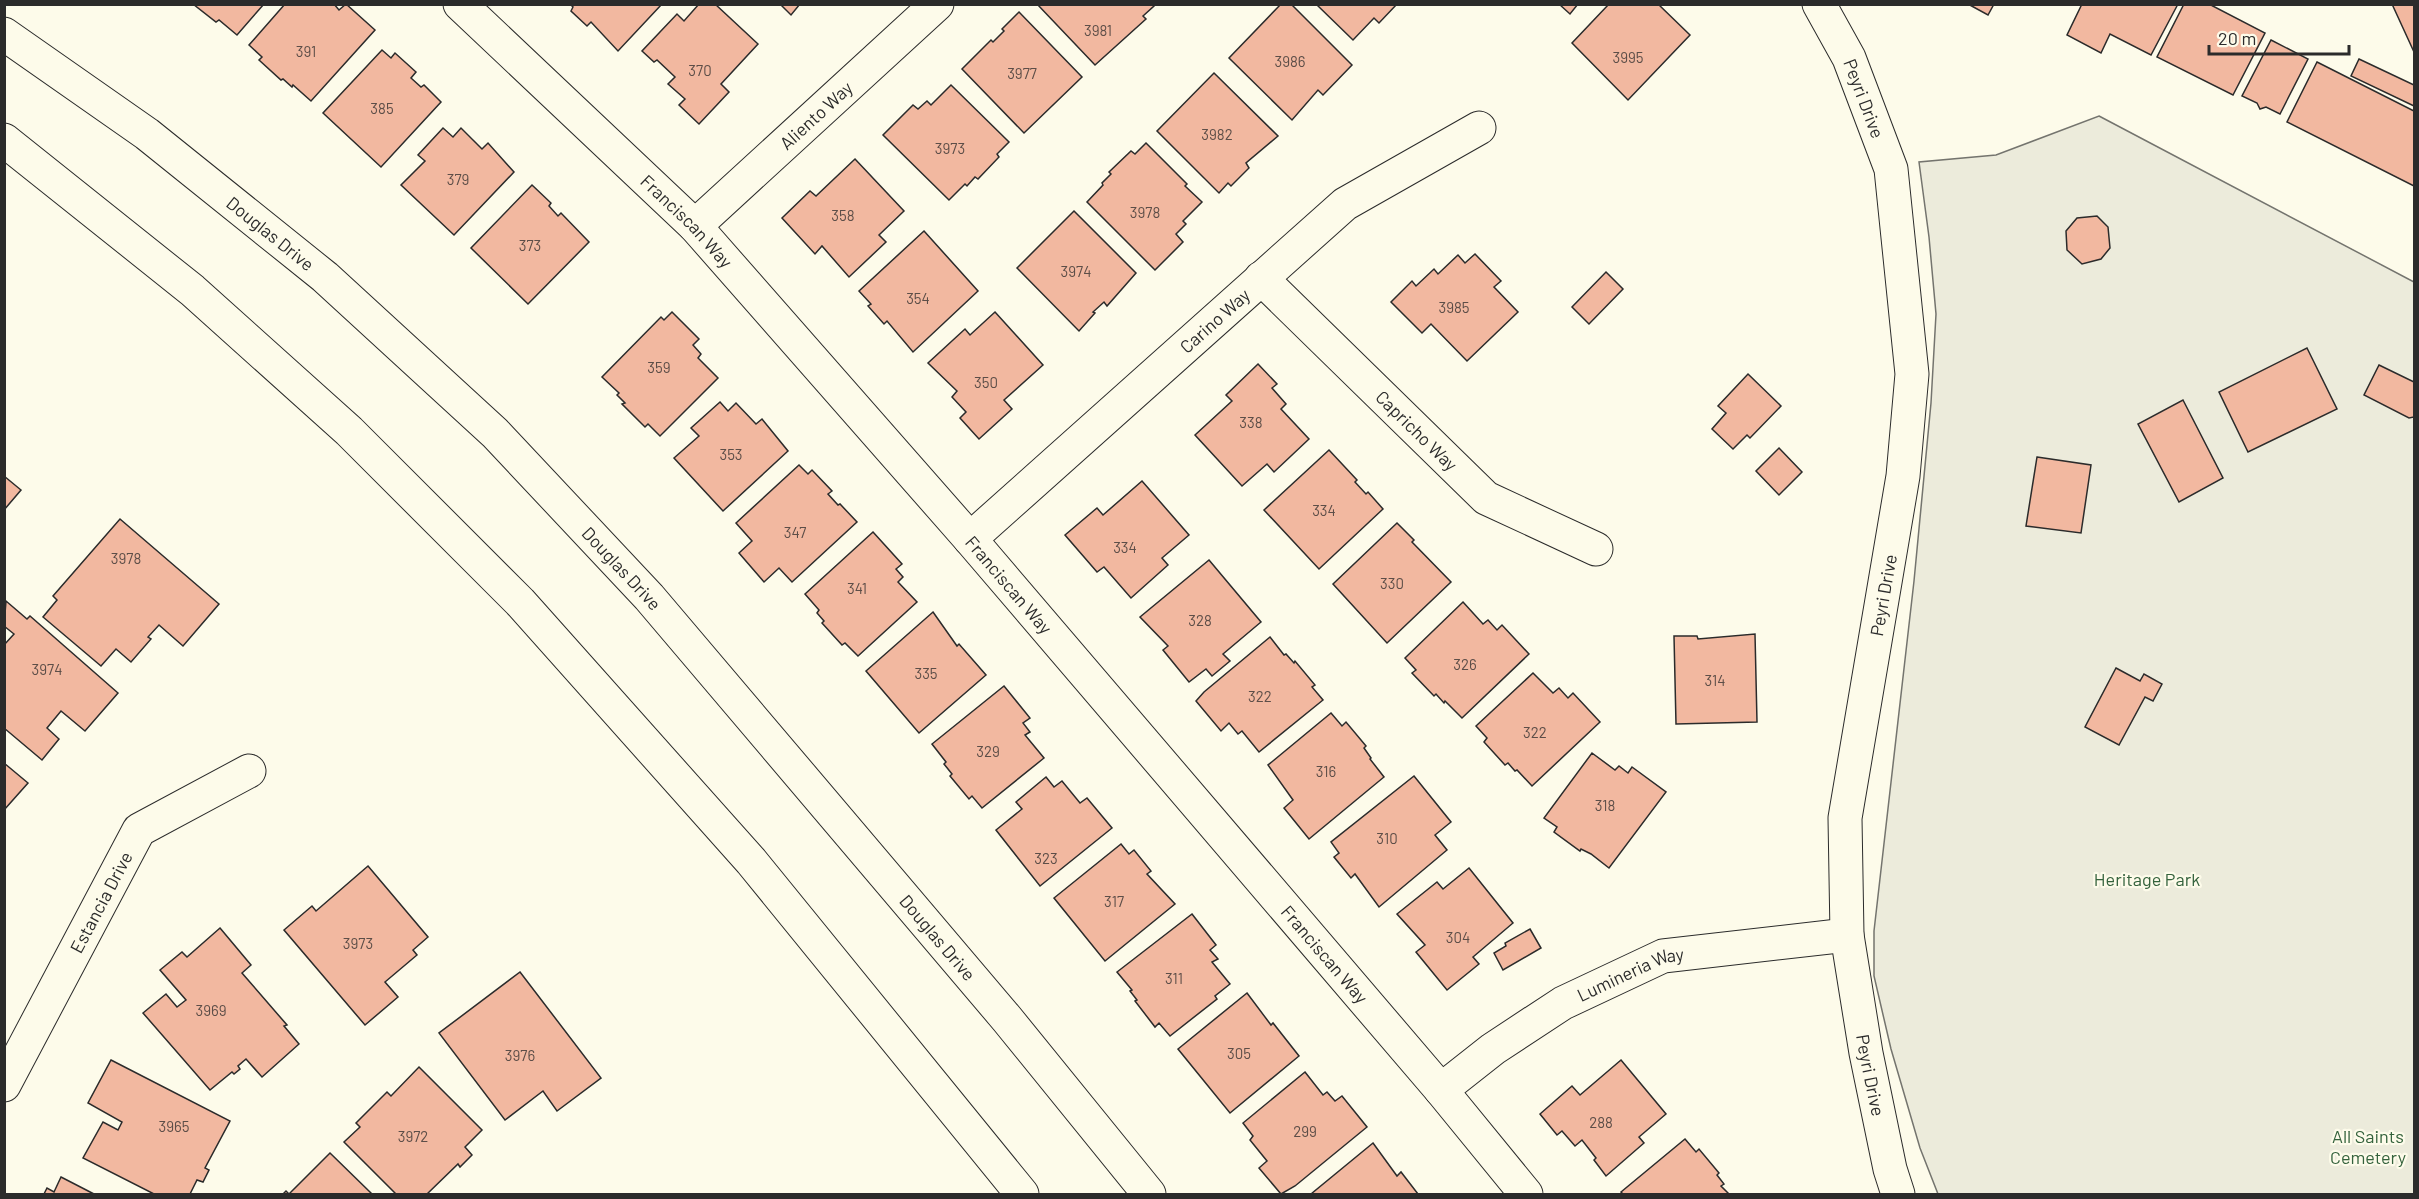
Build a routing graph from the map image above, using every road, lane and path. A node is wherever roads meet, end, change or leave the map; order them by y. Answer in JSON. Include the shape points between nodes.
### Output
{"nodes":[{"id":1,"x":460,"y":4,"type":"edge"},
{"id":2,"x":937,"y":4,"type":"edge"},
{"id":3,"x":1819,"y":4,"type":"edge"},
{"id":4,"x":4,"y":34,"type":"edge"},
{"id":5,"x":1479,"y":128,"type":"dead end"},
{"id":6,"x":4,"y":140,"type":"edge"},
{"id":7,"x":694,"y":226,"type":"junction"},
{"id":8,"x":1261,"y":278,"type":"junction"},
{"id":9,"x":970,"y":539,"type":"junction"},
{"id":10,"x":1596,"y":549,"type":"dead end"},
{"id":11,"x":249,"y":771,"type":"dead end"},
{"id":12,"x":1847,"y":935,"type":"junction"},
{"id":13,"x":4,"y":1085,"type":"edge"},
{"id":14,"x":1442,"y":1090,"type":"junction"},
{"id":15,"x":1022,"y":1194,"type":"edge"},
{"id":16,"x":1149,"y":1194,"type":"edge"},
{"id":17,"x":1526,"y":1194,"type":"edge"},
{"id":18,"x":1898,"y":1194,"type":"edge"}],
"edges":[{"from":1,"to":7,"type":"street","name":"Franciscan Way"},
{"from":2,"to":7,"type":"street","name":"Aliento Way"},
{"from":3,"to":12,"type":"street","name":"Peyri Drive","via":[[1849,58],[1891,169],[1912,374],[1903,476],[1845,818]]},
{"from":4,"to":16,"type":"street","name":"Douglas Drive","via":[[147,134],[316,270],[495,433],[649,597],[1007,1019]]},
{"from":5,"to":8,"type":"street","name":"Carino Way","via":[[1345,204]]},
{"from":6,"to":15,"type":"street","via":[[192,290],[349,431],[520,602],[751,861]]},
{"from":7,"to":9,"type":"street","name":"Franciscan Way"},
{"from":8,"to":9,"type":"street","name":"Carino Way"},
{"from":8,"to":10,"type":"street","name":"Capricho Way","via":[[1486,498]]},
{"from":9,"to":14,"type":"street","name":"Franciscan Way"},
{"from":11,"to":13,"type":"street","name":"Estancia Drive","via":[[140,830]]},
{"from":12,"to":14,"type":"street","name":"Lumineria Way","via":[[1663,956],[1563,1003],[1493,1049]]},
{"from":12,"to":18,"type":"street","name":"Peyri Drive","via":[[1869,1065]]},
{"from":14,"to":17,"type":"street","name":"Franciscan Way"}]}
